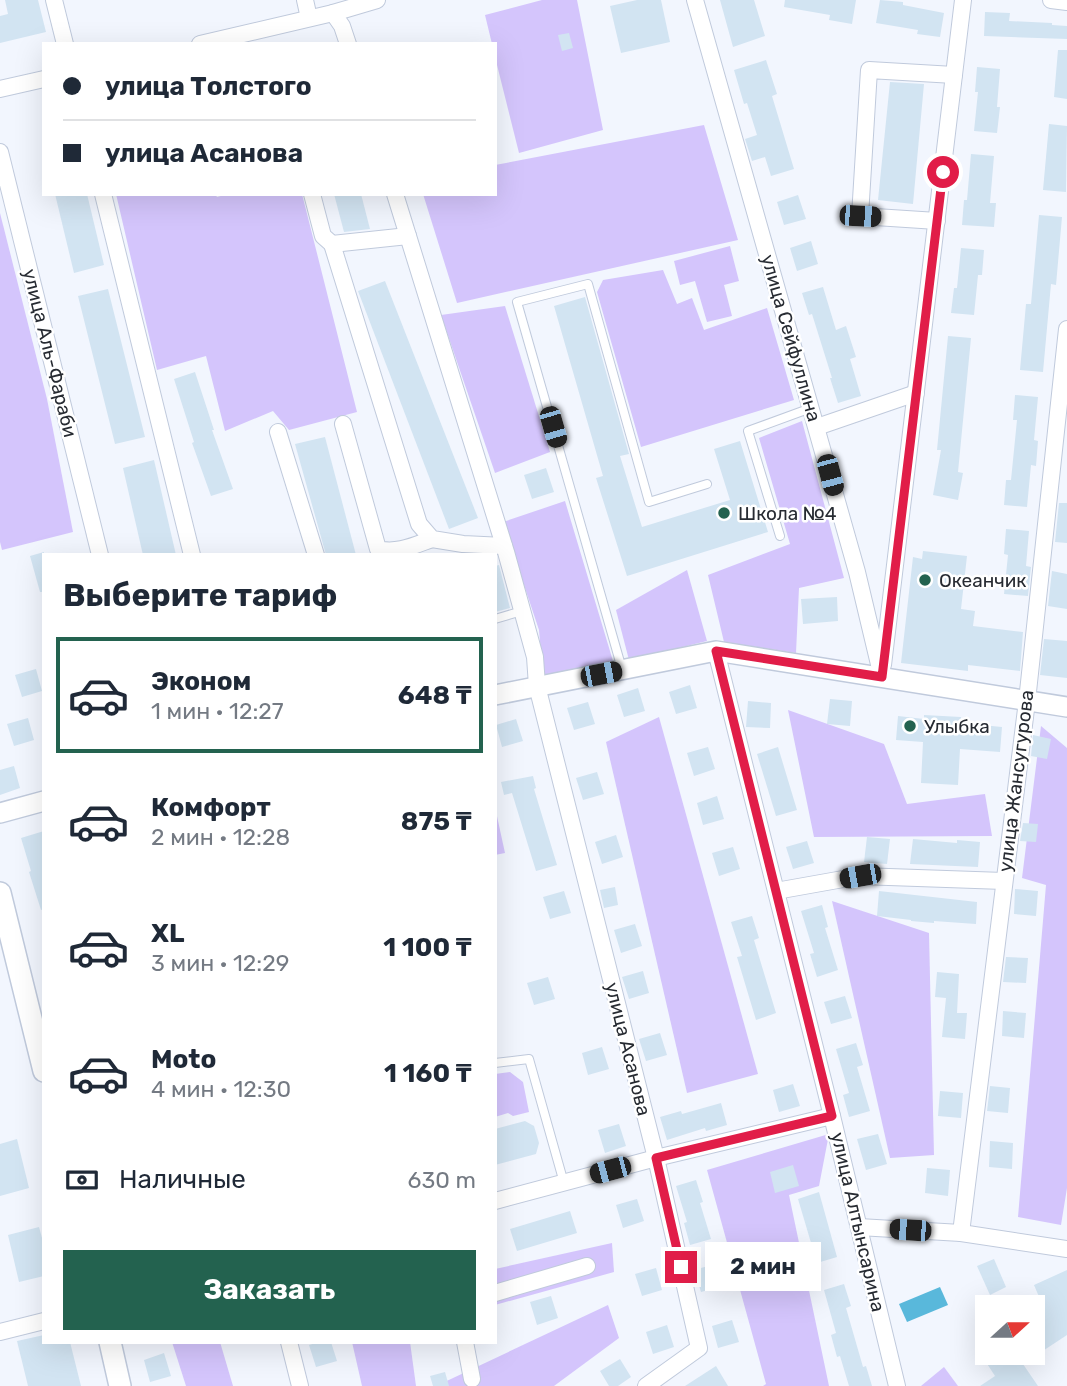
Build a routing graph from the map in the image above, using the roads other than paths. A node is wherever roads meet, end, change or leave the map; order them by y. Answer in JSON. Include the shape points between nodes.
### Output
{"nodes":[{"id":1,"x":54,"y":0,"type":"edge"},
{"id":2,"x":305,"y":0,"type":"edge"},
{"id":3,"x":377,"y":0,"type":"edge"},
{"id":4,"x":695,"y":0,"type":"edge"},
{"id":5,"x":963,"y":0,"type":"edge"},
{"id":6,"x":1051,"y":0,"type":"edge"},
{"id":7,"x":1067,"y":2,"type":"edge"},
{"id":8,"x":333,"y":13,"type":"junction"},
{"id":9,"x":309,"y":18,"type":"junction"},
{"id":10,"x":269,"y":36,"type":"edge"},
{"id":11,"x":64,"y":42,"type":"edge"},
{"id":12,"x":217,"y":42,"type":"edge"},
{"id":13,"x":347,"y":42,"type":"edge"},
{"id":14,"x":954,"y":75,"type":"junction"},
{"id":15,"x":42,"y":79,"type":"edge"},
{"id":16,"x":0,"y":89,"type":"edge"},
{"id":17,"x":0,"y":152,"type":"edge"},
{"id":18,"x":103,"y":196,"type":"edge"},
{"id":19,"x":313,"y":196,"type":"edge"},
{"id":20,"x":396,"y":196,"type":"edge"},
{"id":21,"x":937,"y":221,"type":"junction"},
{"id":22,"x":408,"y":236,"type":"junction"},
{"id":23,"x":332,"y":244,"type":"junction"},
{"id":24,"x":1067,"y":329,"type":"edge"},
{"id":25,"x":916,"y":393,"type":"junction"},
{"id":26,"x":811,"y":408,"type":"junction"},
{"id":27,"x":343,"y":425,"type":"dead end"},
{"id":28,"x":817,"y":427,"type":"junction"},
{"id":29,"x":278,"y":432,"type":"dead end"},
{"id":30,"x":707,"y":484,"type":"dead end"},
{"id":31,"x":780,"y":536,"type":"dead end"},
{"id":32,"x":432,"y":539,"type":"junction"},
{"id":33,"x":502,"y":551,"type":"edge"},
{"id":34,"x":100,"y":553,"type":"edge"},
{"id":35,"x":192,"y":553,"type":"edge"},
{"id":36,"x":315,"y":553,"type":"edge"},
{"id":37,"x":522,"y":611,"type":"junction"},
{"id":38,"x":497,"y":618,"type":"edge"},
{"id":39,"x":716,"y":651,"type":"junction"},
{"id":40,"x":622,"y":669,"type":"junction"},
{"id":41,"x":882,"y":677,"type":"junction"},
{"id":42,"x":537,"y":686,"type":"junction"},
{"id":43,"x":497,"y":695,"type":"edge"},
{"id":44,"x":1027,"y":701,"type":"junction"},
{"id":45,"x":1067,"y":707,"type":"edge"},
{"id":46,"x":42,"y":802,"type":"edge"},
{"id":47,"x":0,"y":813,"type":"edge"},
{"id":48,"x":1004,"y":881,"type":"junction"},
{"id":49,"x":776,"y":891,"type":"junction"},
{"id":50,"x":0,"y":892,"type":"edge"},
{"id":51,"x":42,"y":1063,"type":"edge"},
{"id":52,"x":497,"y":1063,"type":"edge"},
{"id":53,"x":832,"y":1116,"type":"junction"},
{"id":54,"x":656,"y":1158,"type":"junction"},
{"id":55,"x":564,"y":1183,"type":"junction"},
{"id":56,"x":497,"y":1200,"type":"edge"},
{"id":57,"x":859,"y":1227,"type":"junction"},
{"id":58,"x":961,"y":1233,"type":"junction"},
{"id":59,"x":1067,"y":1249,"type":"edge"},
{"id":60,"x":587,"y":1266,"type":"dead end"},
{"id":61,"x":497,"y":1292,"type":"edge"},
{"id":62,"x":42,"y":1322,"type":"edge"},
{"id":63,"x":0,"y":1332,"type":"edge"},
{"id":64,"x":110,"y":1344,"type":"edge"},
{"id":65,"x":290,"y":1344,"type":"edge"},
{"id":66,"x":465,"y":1344,"type":"edge"},
{"id":67,"x":472,"y":1379,"type":"dead end"},
{"id":68,"x":120,"y":1386,"type":"edge"},
{"id":69,"x":300,"y":1386,"type":"edge"},
{"id":70,"x":646,"y":1386,"type":"edge"},
{"id":71,"x":897,"y":1386,"type":"edge"}],
"edges":[{"from":1,"to":11,"type":"street"},
{"from":2,"to":9,"type":"street"},
{"from":3,"to":8,"type":"street"},
{"from":4,"to":26,"type":"street","name":"улица Сейфуллина"},
{"from":5,"to":14,"type":"street"},
{"from":6,"to":7,"type":"street"},
{"from":8,"to":9,"type":"street"},
{"from":8,"to":13,"type":"street"},
{"from":9,"to":10,"type":"street"},
{"from":10,"to":12,"type":"street"},
{"from":14,"to":21,"type":"street"},
{"from":14,"to":21,"type":"street","via":[[869,70],[860,216]]},
{"from":15,"to":16,"type":"street"},
{"from":17,"to":34,"type":"street","name":"улица Аль-Фараби"},
{"from":18,"to":35,"type":"street"},
{"from":19,"to":23,"type":"street","via":[[323,236]]},
{"from":20,"to":22,"type":"street","name":"улица Асанова"},
{"from":21,"to":25,"type":"street"},
{"from":22,"to":23,"type":"street"},
{"from":22,"to":33,"type":"street","name":"улица Асанова"},
{"from":23,"to":32,"type":"street","via":[[419,524]]},
{"from":24,"to":44,"type":"street","name":"улица Жансугурова"},
{"from":25,"to":28,"type":"street"},
{"from":25,"to":41,"type":"street"},
{"from":26,"to":28,"type":"street","name":"улица Сейфуллина"},
{"from":26,"to":31,"type":"lane","via":[[748,431]]},
{"from":27,"to":32,"type":"street","via":[[378,549],[388,552]]},
{"from":28,"to":41,"type":"street","name":"улица Сейфуллина"},
{"from":29,"to":36,"type":"street"},
{"from":30,"to":40,"type":"lane","via":[[649,502],[588,284],[517,302]]},
{"from":32,"to":33,"type":"street"},
{"from":33,"to":37,"type":"street","name":"улица Асанова"},
{"from":37,"to":38,"type":"lane"},
{"from":37,"to":42,"type":"street","name":"улица Асанова","via":[[535,657]]},
{"from":39,"to":40,"type":"street"},
{"from":39,"to":41,"type":"street"},
{"from":39,"to":49,"type":"street","name":"улица Алтынсарина"},
{"from":40,"to":42,"type":"street"},
{"from":41,"to":44,"type":"street"},
{"from":42,"to":43,"type":"street"},
{"from":42,"to":54,"type":"street","name":"улица Асанова"},
{"from":44,"to":45,"type":"street"},
{"from":44,"to":48,"type":"street","name":"улица Жансугурова"},
{"from":46,"to":47,"type":"street"},
{"from":48,"to":49,"type":"street","via":[[860,876]]},
{"from":48,"to":58,"type":"street","name":"улица Жансугурова"},
{"from":49,"to":53,"type":"street","name":"улица Алтынсарина"},
{"from":50,"to":51,"type":"main road"},
{"from":52,"to":55,"type":"lane","via":[[529,1059]]},
{"from":53,"to":54,"type":"street"},
{"from":53,"to":57,"type":"street","name":"улица Алтынсарина"},
{"from":54,"to":55,"type":"street"},
{"from":54,"to":70,"type":"street","name":"улица Асанова","via":[[699,1348]]},
{"from":55,"to":56,"type":"street"},
{"from":57,"to":58,"type":"street"},
{"from":57,"to":71,"type":"street","name":"улица Алтынсарина"},
{"from":58,"to":59,"type":"street"},
{"from":60,"to":61,"type":"street"},
{"from":62,"to":63,"type":"street"},
{"from":64,"to":68,"type":"main road"},
{"from":65,"to":69,"type":"street"},
{"from":66,"to":67,"type":"street"}]}
